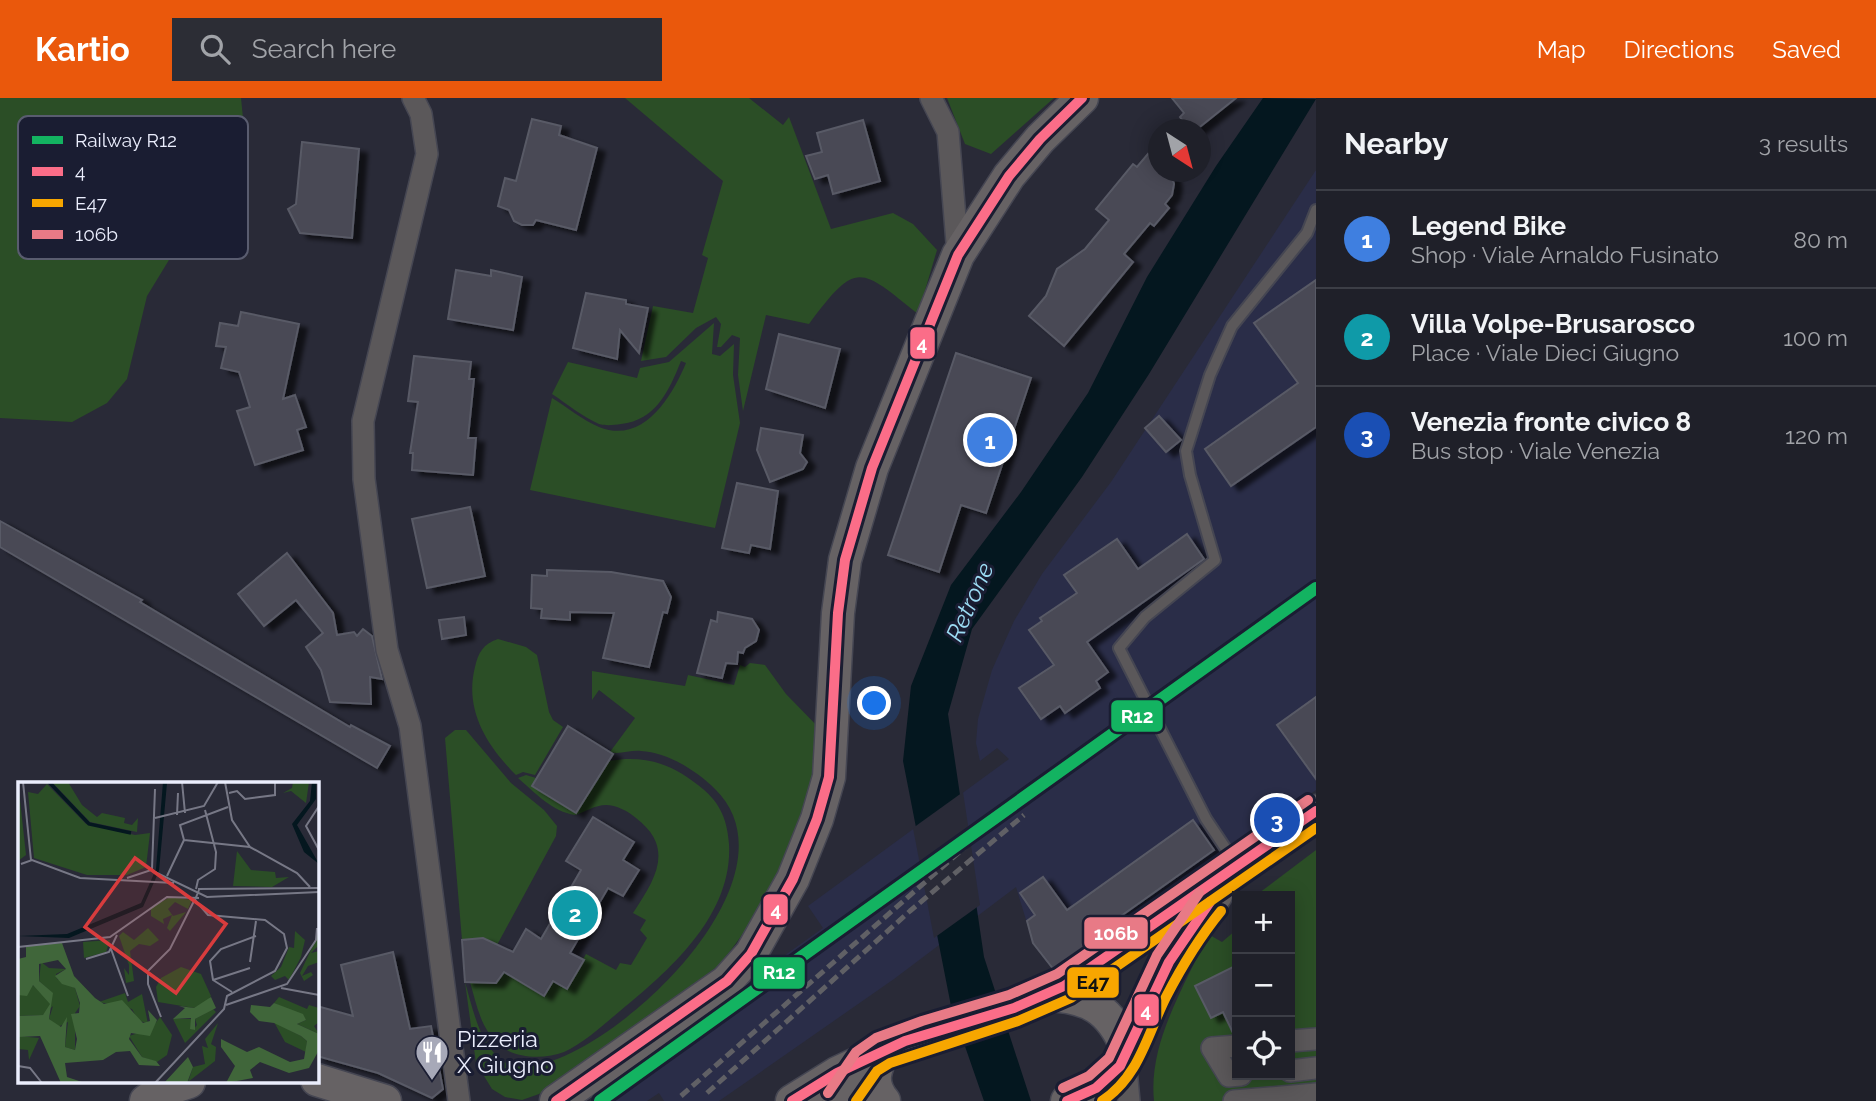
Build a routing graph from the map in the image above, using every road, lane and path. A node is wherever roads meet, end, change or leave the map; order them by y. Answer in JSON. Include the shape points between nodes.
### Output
{"nodes":[{"id":1,"x":413,"y":98,"type":"edge"},
{"id":2,"x":931,"y":98,"type":"edge"},
{"id":3,"x":1082,"y":98,"type":"edge"},
{"id":4,"x":1316,"y":210,"type":"edge"},
{"id":5,"x":958,"y":255,"type":"junction"},
{"id":6,"x":1316,"y":811,"type":"edge"},
{"id":7,"x":1247,"y":860,"type":"junction"},
{"id":8,"x":1048,"y":995,"type":"junction"},
{"id":9,"x":1316,"y":1039,"type":"edge"},
{"id":10,"x":1295,"y":1041,"type":"edge"},
{"id":11,"x":1232,"y":1046,"type":"edge"},
{"id":12,"x":1126,"y":1052,"type":"junction"},
{"id":13,"x":876,"y":1056,"type":"junction"},
{"id":14,"x":1316,"y":1068,"type":"edge"},
{"id":15,"x":1295,"y":1070,"type":"edge"},
{"id":16,"x":1232,"y":1076,"type":"edge"},
{"id":17,"x":318,"y":1080,"type":"edge"},
{"id":18,"x":183,"y":1084,"type":"edge"},
{"id":19,"x":1316,"y":1094,"type":"edge"},
{"id":20,"x":569,"y":1096,"type":"edge"},
{"id":21,"x":146,"y":1101,"type":"edge"},
{"id":22,"x":385,"y":1101,"type":"edge"},
{"id":23,"x":459,"y":1101,"type":"edge"},
{"id":24,"x":792,"y":1101,"type":"edge"},
{"id":25,"x":839,"y":1101,"type":"edge"},
{"id":26,"x":884,"y":1101,"type":"edge"},
{"id":27,"x":1068,"y":1101,"type":"edge"},
{"id":28,"x":1129,"y":1101,"type":"edge"},
{"id":29,"x":1234,"y":1101,"type":"edge"}],
"edges":[{"from":1,"to":23,"type":"street","via":[[421,114],[427,155],[366,408],[363,479],[387,650],[410,726]]},
{"from":2,"to":5,"type":"street","via":[[948,132]]},
{"from":3,"to":5,"type":"street","via":[[1009,176]]},
{"from":4,"to":7,"type":"lane","via":[[1307,233],[1232,326],[1210,375],[1186,451],[1215,560],[1145,617],[1119,648],[1206,819]]},
{"from":5,"to":20,"type":"street","via":[[854,524],[838,613],[829,777],[793,879],[751,954],[727,981]]},
{"from":6,"to":7,"type":"street"},
{"from":7,"to":8,"type":"street"},
{"from":7,"to":12,"type":"street","via":[[1172,952]]},
{"from":8,"to":12,"type":"street","via":[[1078,996],[1094,1004],[1117,1028]]},
{"from":8,"to":13,"type":"street","via":[[926,1034]]},
{"from":9,"to":10,"type":"street"},
{"from":11,"to":16,"type":"street","via":[[1212,1048]]},
{"from":12,"to":27,"type":"street","via":[[1104,1083]]},
{"from":12,"to":28,"type":"street"},
{"from":13,"to":24,"type":"street"},
{"from":13,"to":25,"type":"street"},
{"from":13,"to":26,"type":"street","via":[[876,1092]]},
{"from":14,"to":15,"type":"street"},
{"from":17,"to":22,"type":"street"},
{"from":18,"to":21,"type":"street"},
{"from":19,"to":29,"type":"street"}]}
